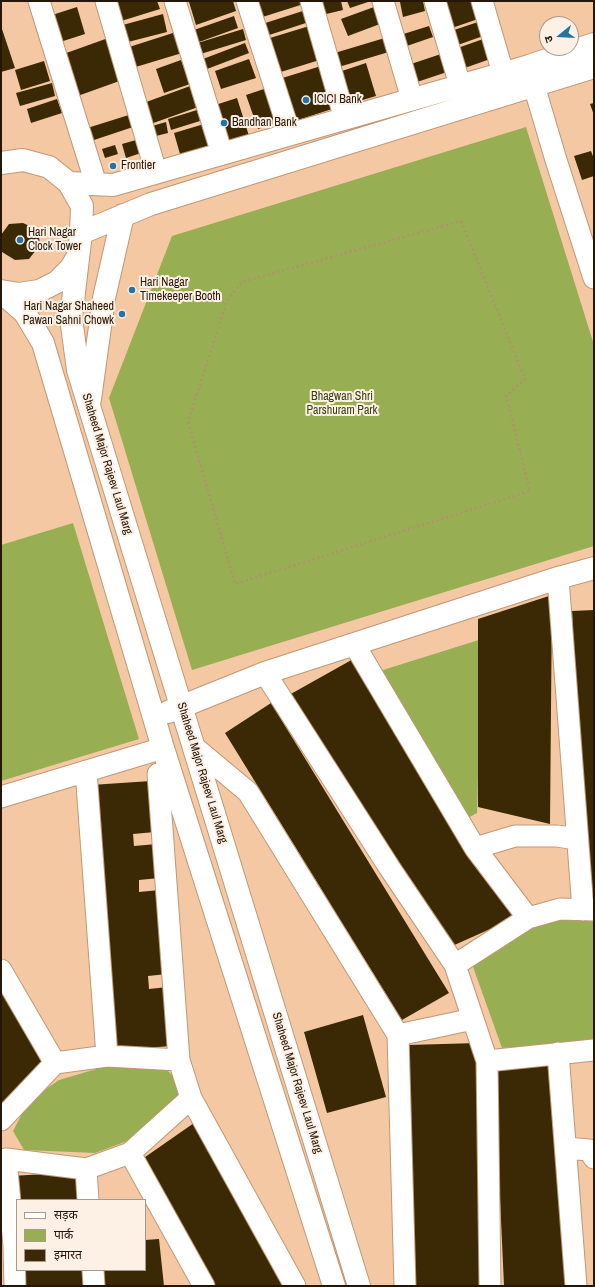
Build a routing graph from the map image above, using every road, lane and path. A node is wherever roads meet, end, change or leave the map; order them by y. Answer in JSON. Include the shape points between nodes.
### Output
{"nodes":[{"id":1,"x":39,"y":1,"type":"edge"},
{"id":2,"x":106,"y":1,"type":"edge"},
{"id":3,"x":175,"y":1,"type":"edge"},
{"id":4,"x":247,"y":1,"type":"edge"},
{"id":5,"x":311,"y":1,"type":"edge"},
{"id":6,"x":383,"y":1,"type":"edge"},
{"id":7,"x":435,"y":1,"type":"edge"},
{"id":8,"x":482,"y":1,"type":"edge"},
{"id":9,"x":594,"y":44,"type":"edge"},
{"id":10,"x":594,"y":67,"type":"edge"},
{"id":11,"x":503,"y":73,"type":"junction"},
{"id":12,"x":531,"y":75,"type":"junction"},
{"id":13,"x":460,"y":85,"type":"junction"},
{"id":14,"x":412,"y":99,"type":"junction"},
{"id":15,"x":345,"y":119,"type":"junction"},
{"id":16,"x":290,"y":134,"type":"junction"},
{"id":17,"x":222,"y":154,"type":"junction"},
{"id":18,"x":1,"y":163,"type":"edge"},
{"id":19,"x":156,"y":172,"type":"junction"},
{"id":20,"x":69,"y":183,"type":"junction"},
{"id":21,"x":96,"y":184,"type":"junction"},
{"id":22,"x":123,"y":215,"type":"junction"},
{"id":23,"x":81,"y":233,"type":"junction"},
{"id":24,"x":78,"y":256,"type":"junction"},
{"id":25,"x":594,"y":278,"type":"edge"},
{"id":26,"x":1,"y":292,"type":"edge"},
{"id":27,"x":89,"y":406,"type":"junction"},
{"id":28,"x":594,"y":568,"type":"edge"},
{"id":29,"x":558,"y":578,"type":"junction"},
{"id":30,"x":235,"y":584,"type":"joint"},
{"id":31,"x":354,"y":644,"type":"junction"},
{"id":32,"x":265,"y":673,"type":"junction"},
{"id":33,"x":182,"y":707,"type":"junction"},
{"id":34,"x":154,"y":718,"type":"junction"},
{"id":35,"x":194,"y":747,"type":"junction"},
{"id":36,"x":163,"y":748,"type":"junction"},
{"id":37,"x":86,"y":771,"type":"junction"},
{"id":38,"x":158,"y":774,"type":"dead end"},
{"id":39,"x":1,"y":798,"type":"edge"},
{"id":40,"x":577,"y":839,"type":"junction"},
{"id":41,"x":475,"y":848,"type":"junction"},
{"id":42,"x":589,"y":910,"type":"edge"},
{"id":43,"x":528,"y":918,"type":"junction"},
{"id":44,"x":455,"y":965,"type":"junction"},
{"id":45,"x":1,"y":970,"type":"edge"},
{"id":46,"x":473,"y":1019,"type":"junction"},
{"id":47,"x":398,"y":1035,"type":"junction"},
{"id":48,"x":594,"y":1050,"type":"edge"},
{"id":49,"x":558,"y":1054,"type":"junction"},
{"id":50,"x":107,"y":1056,"type":"junction"},
{"id":51,"x":179,"y":1060,"type":"junction"},
{"id":52,"x":487,"y":1061,"type":"junction"},
{"id":53,"x":55,"y":1063,"type":"junction"},
{"id":54,"x":191,"y":1098,"type":"junction"},
{"id":55,"x":1,"y":1120,"type":"edge"},
{"id":56,"x":566,"y":1148,"type":"junction"},
{"id":57,"x":3,"y":1152,"type":"edge"},
{"id":58,"x":592,"y":1152,"type":"edge"},
{"id":59,"x":130,"y":1153,"type":"junction"},
{"id":60,"x":86,"y":1169,"type":"junction"},
{"id":61,"x":88,"y":1199,"type":"edge"},
{"id":62,"x":93,"y":1271,"type":"edge"},
{"id":63,"x":15,"y":1286,"type":"edge"},
{"id":64,"x":94,"y":1286,"type":"edge"},
{"id":65,"x":204,"y":1286,"type":"edge"},
{"id":66,"x":296,"y":1286,"type":"edge"},
{"id":67,"x":334,"y":1286,"type":"edge"},
{"id":68,"x":359,"y":1286,"type":"edge"},
{"id":69,"x":405,"y":1286,"type":"edge"},
{"id":70,"x":490,"y":1286,"type":"edge"},
{"id":71,"x":576,"y":1286,"type":"edge"}],
"edges":[{"from":1,"to":21,"type":"street"},
{"from":2,"to":19,"type":"street"},
{"from":3,"to":17,"type":"street"},
{"from":4,"to":16,"type":"street"},
{"from":5,"to":15,"type":"street"},
{"from":6,"to":14,"type":"street"},
{"from":7,"to":13,"type":"street"},
{"from":8,"to":11,"type":"street"},
{"from":9,"to":12,"type":"street"},
{"from":10,"to":12,"type":"street"},
{"from":11,"to":12,"type":"street"},
{"from":11,"to":13,"type":"street"},
{"from":12,"to":22,"type":"street"},
{"from":12,"to":25,"type":"street"},
{"from":13,"to":14,"type":"street"},
{"from":14,"to":15,"type":"street"},
{"from":15,"to":16,"type":"street"},
{"from":16,"to":17,"type":"street"},
{"from":17,"to":19,"type":"street"},
{"from":18,"to":20,"type":"street","via":[[24,160],[49,167]]},
{"from":19,"to":21,"type":"street","via":[[113,185]]},
{"from":20,"to":21,"type":"street"},
{"from":20,"to":23,"type":"street","name":"Shaheed Major Rajeev Laul Marg","via":[[82,206]]},
{"from":22,"to":23,"type":"street"},
{"from":22,"to":27,"type":"street","via":[[104,298]]},
{"from":23,"to":24,"type":"street","name":"Shaheed Major Rajeev Laul Marg"},
{"from":24,"to":26,"type":"street","via":[[71,268],[57,282],[39,291],[19,294]]},
{"from":24,"to":27,"type":"street","name":"Shaheed Major Rajeev Laul Marg","via":[[71,318],[78,370]]},
{"from":26,"to":34,"type":"street","via":[[25,313],[43,343]]},
{"from":27,"to":33,"type":"street","name":"Shaheed Major Rajeev Laul Marg"},
{"from":28,"to":29,"type":"street"},
{"from":29,"to":31,"type":"street"},
{"from":29,"to":40,"type":"street"},
{"from":30,"to":30,"type":"path","via":[[188,422],[227,300],[242,282],[461,221],[525,379],[506,396],[530,491]]},
{"from":31,"to":32,"type":"street"},
{"from":31,"to":41,"type":"street"},
{"from":32,"to":33,"type":"street"},
{"from":32,"to":44,"type":"street"},
{"from":33,"to":34,"type":"street"},
{"from":33,"to":35,"type":"street","name":"Shaheed Major Rajeev Laul Marg"},
{"from":34,"to":36,"type":"street"},
{"from":35,"to":47,"type":"street","via":[[248,792]]},
{"from":35,"to":68,"type":"street","name":"Shaheed Major Rajeev Laul Marg"},
{"from":36,"to":37,"type":"street"},
{"from":36,"to":67,"type":"street"},
{"from":37,"to":39,"type":"street"},
{"from":37,"to":50,"type":"street"},
{"from":38,"to":51,"type":"street"},
{"from":40,"to":41,"type":"street","via":[[557,836],[515,836]]},
{"from":40,"to":42,"type":"street"},
{"from":41,"to":43,"type":"street"},
{"from":42,"to":43,"type":"street","via":[[560,909]]},
{"from":43,"to":44,"type":"street"},
{"from":44,"to":46,"type":"street"},
{"from":45,"to":53,"type":"street"},
{"from":46,"to":47,"type":"street"},
{"from":46,"to":52,"type":"street"},
{"from":47,"to":69,"type":"street"},
{"from":48,"to":49,"type":"street"},
{"from":49,"to":52,"type":"street"},
{"from":49,"to":56,"type":"street"},
{"from":50,"to":51,"type":"street"},
{"from":50,"to":53,"type":"street"},
{"from":51,"to":54,"type":"street"},
{"from":52,"to":70,"type":"street"},
{"from":53,"to":55,"type":"street"},
{"from":54,"to":59,"type":"street"},
{"from":54,"to":66,"type":"street"},
{"from":56,"to":58,"type":"street"},
{"from":56,"to":71,"type":"street"},
{"from":57,"to":60,"type":"street"},
{"from":57,"to":63,"type":"street","via":[[14,1246]]},
{"from":59,"to":60,"type":"street"},
{"from":59,"to":65,"type":"street"},
{"from":60,"to":61,"type":"street"},
{"from":62,"to":64,"type":"street"}]}
